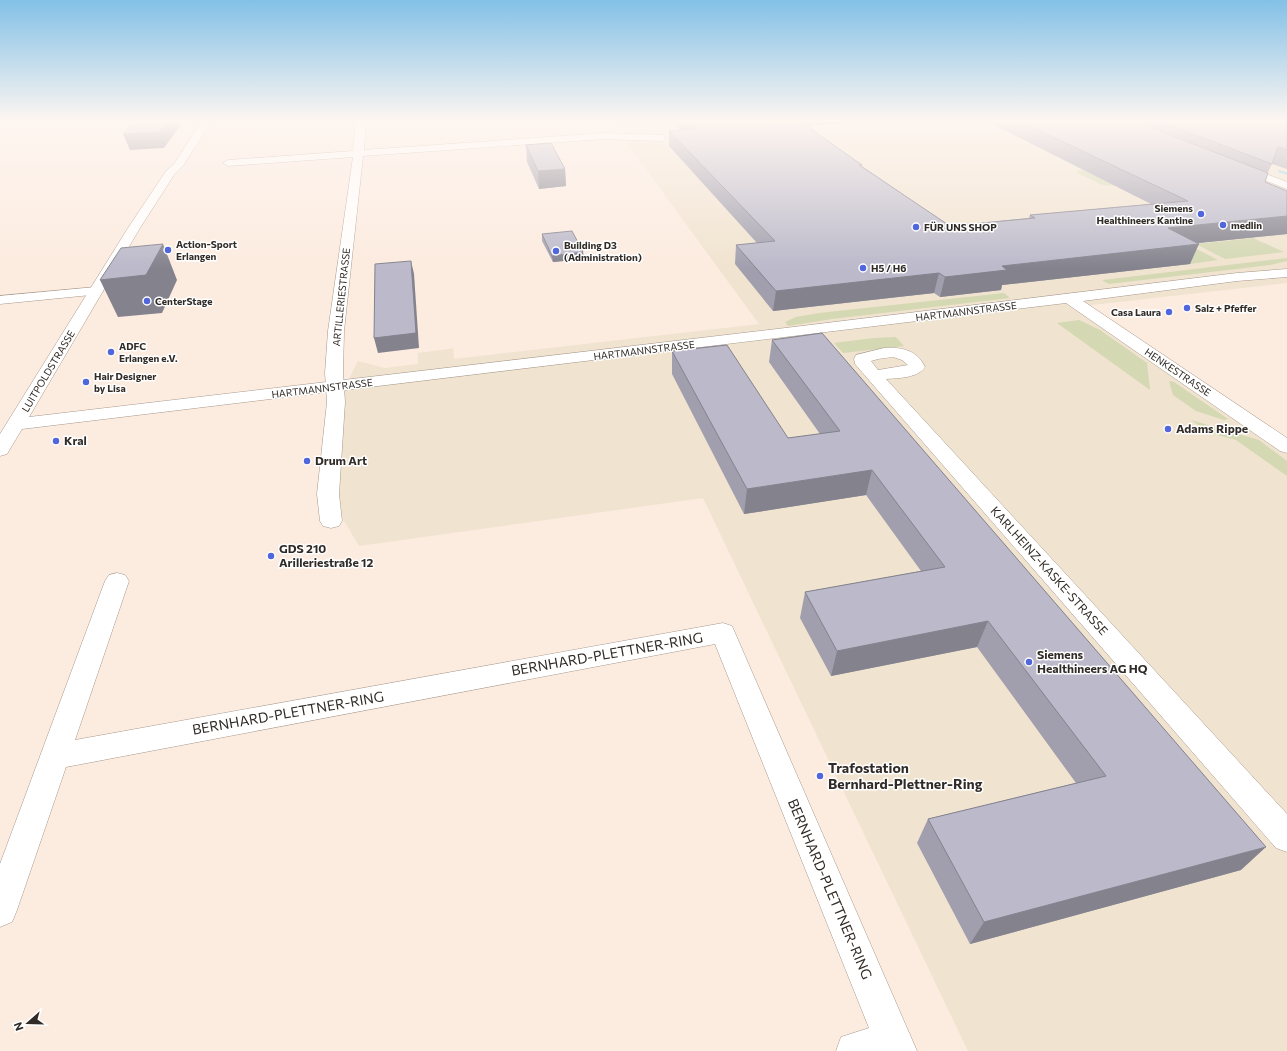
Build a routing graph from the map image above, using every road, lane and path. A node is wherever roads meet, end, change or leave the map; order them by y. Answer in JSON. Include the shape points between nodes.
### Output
{"nodes":[{"id":1,"x":172,"y":171,"type":"edge"},
{"id":2,"x":356,"y":171,"type":"edge"},
{"id":3,"x":1249,"y":171,"type":"edge"},
{"id":4,"x":1230,"y":173,"type":"edge"},
{"id":5,"x":1287,"y":186,"type":"edge"},
{"id":6,"x":1287,"y":196,"type":"edge"},
{"id":7,"x":1287,"y":268,"type":"edge"},
{"id":8,"x":1272,"y":273,"type":"junction"},
{"id":9,"x":1287,"y":273,"type":"edge"},
{"id":10,"x":96,"y":291,"type":"junction"},
{"id":11,"x":1069,"y":298,"type":"junction"},
{"id":12,"x":0,"y":300,"type":"edge"},
{"id":13,"x":874,"y":376,"type":"dead end"},
{"id":14,"x":335,"y":386,"type":"junction"},
{"id":15,"x":16,"y":424,"type":"junction"},
{"id":16,"x":1287,"y":447,"type":"edge"},
{"id":17,"x":0,"y":450,"type":"edge"},
{"id":18,"x":331,"y":521,"type":"dead end"},
{"id":19,"x":117,"y":581,"type":"dead end"},
{"id":20,"x":56,"y":756,"type":"junction"},
{"id":21,"x":1287,"y":837,"type":"edge"},
{"id":22,"x":0,"y":910,"type":"edge"},
{"id":23,"x":895,"y":1045,"type":"edge"},
{"id":24,"x":855,"y":1051,"type":"edge"}],
"edges":[{"from":1,"to":10,"type":"street","name":"LUITPOLDSTRASSE"},
{"from":2,"to":14,"type":"street","name":"ARTILLERIESTRASSE","via":[[336,331]]},
{"from":3,"to":5,"type":"street"},
{"from":4,"to":6,"type":"street"},
{"from":7,"to":8,"type":"street","name":"HARTMANNSTRASSE"},
{"from":8,"to":9,"type":"street","name":"HARTMANNSTRASSE"},
{"from":8,"to":11,"type":"street","name":"HARTMANNSTRASSE"},
{"from":10,"to":12,"type":"street"},
{"from":10,"to":15,"type":"street","name":"LUITPOLDSTRASSE"},
{"from":11,"to":14,"type":"street","name":"HARTMANNSTRASSE"},
{"from":11,"to":16,"type":"street","name":"HENKESTRASSE"},
{"from":13,"to":21,"type":"street","name":"KARLHEINZ-KASKE-STRASSE"},
{"from":14,"to":15,"type":"street","name":"HARTMANNSTRASSE"},
{"from":14,"to":18,"type":"street","name":"ARTILLERIESTRASSE","via":[[336,402],[328,494]]},
{"from":15,"to":17,"type":"street","name":"LUITPOLDSTRASSE"},
{"from":19,"to":20,"type":"street"},
{"from":20,"to":22,"type":"street"},
{"from":20,"to":23,"type":"street","name":"BERNHARD-PLETTNER-RING","via":[[724,633]]},
{"from":23,"to":24,"type":"street","name":"BERNHARD-PLETTNER-RING"}]}
